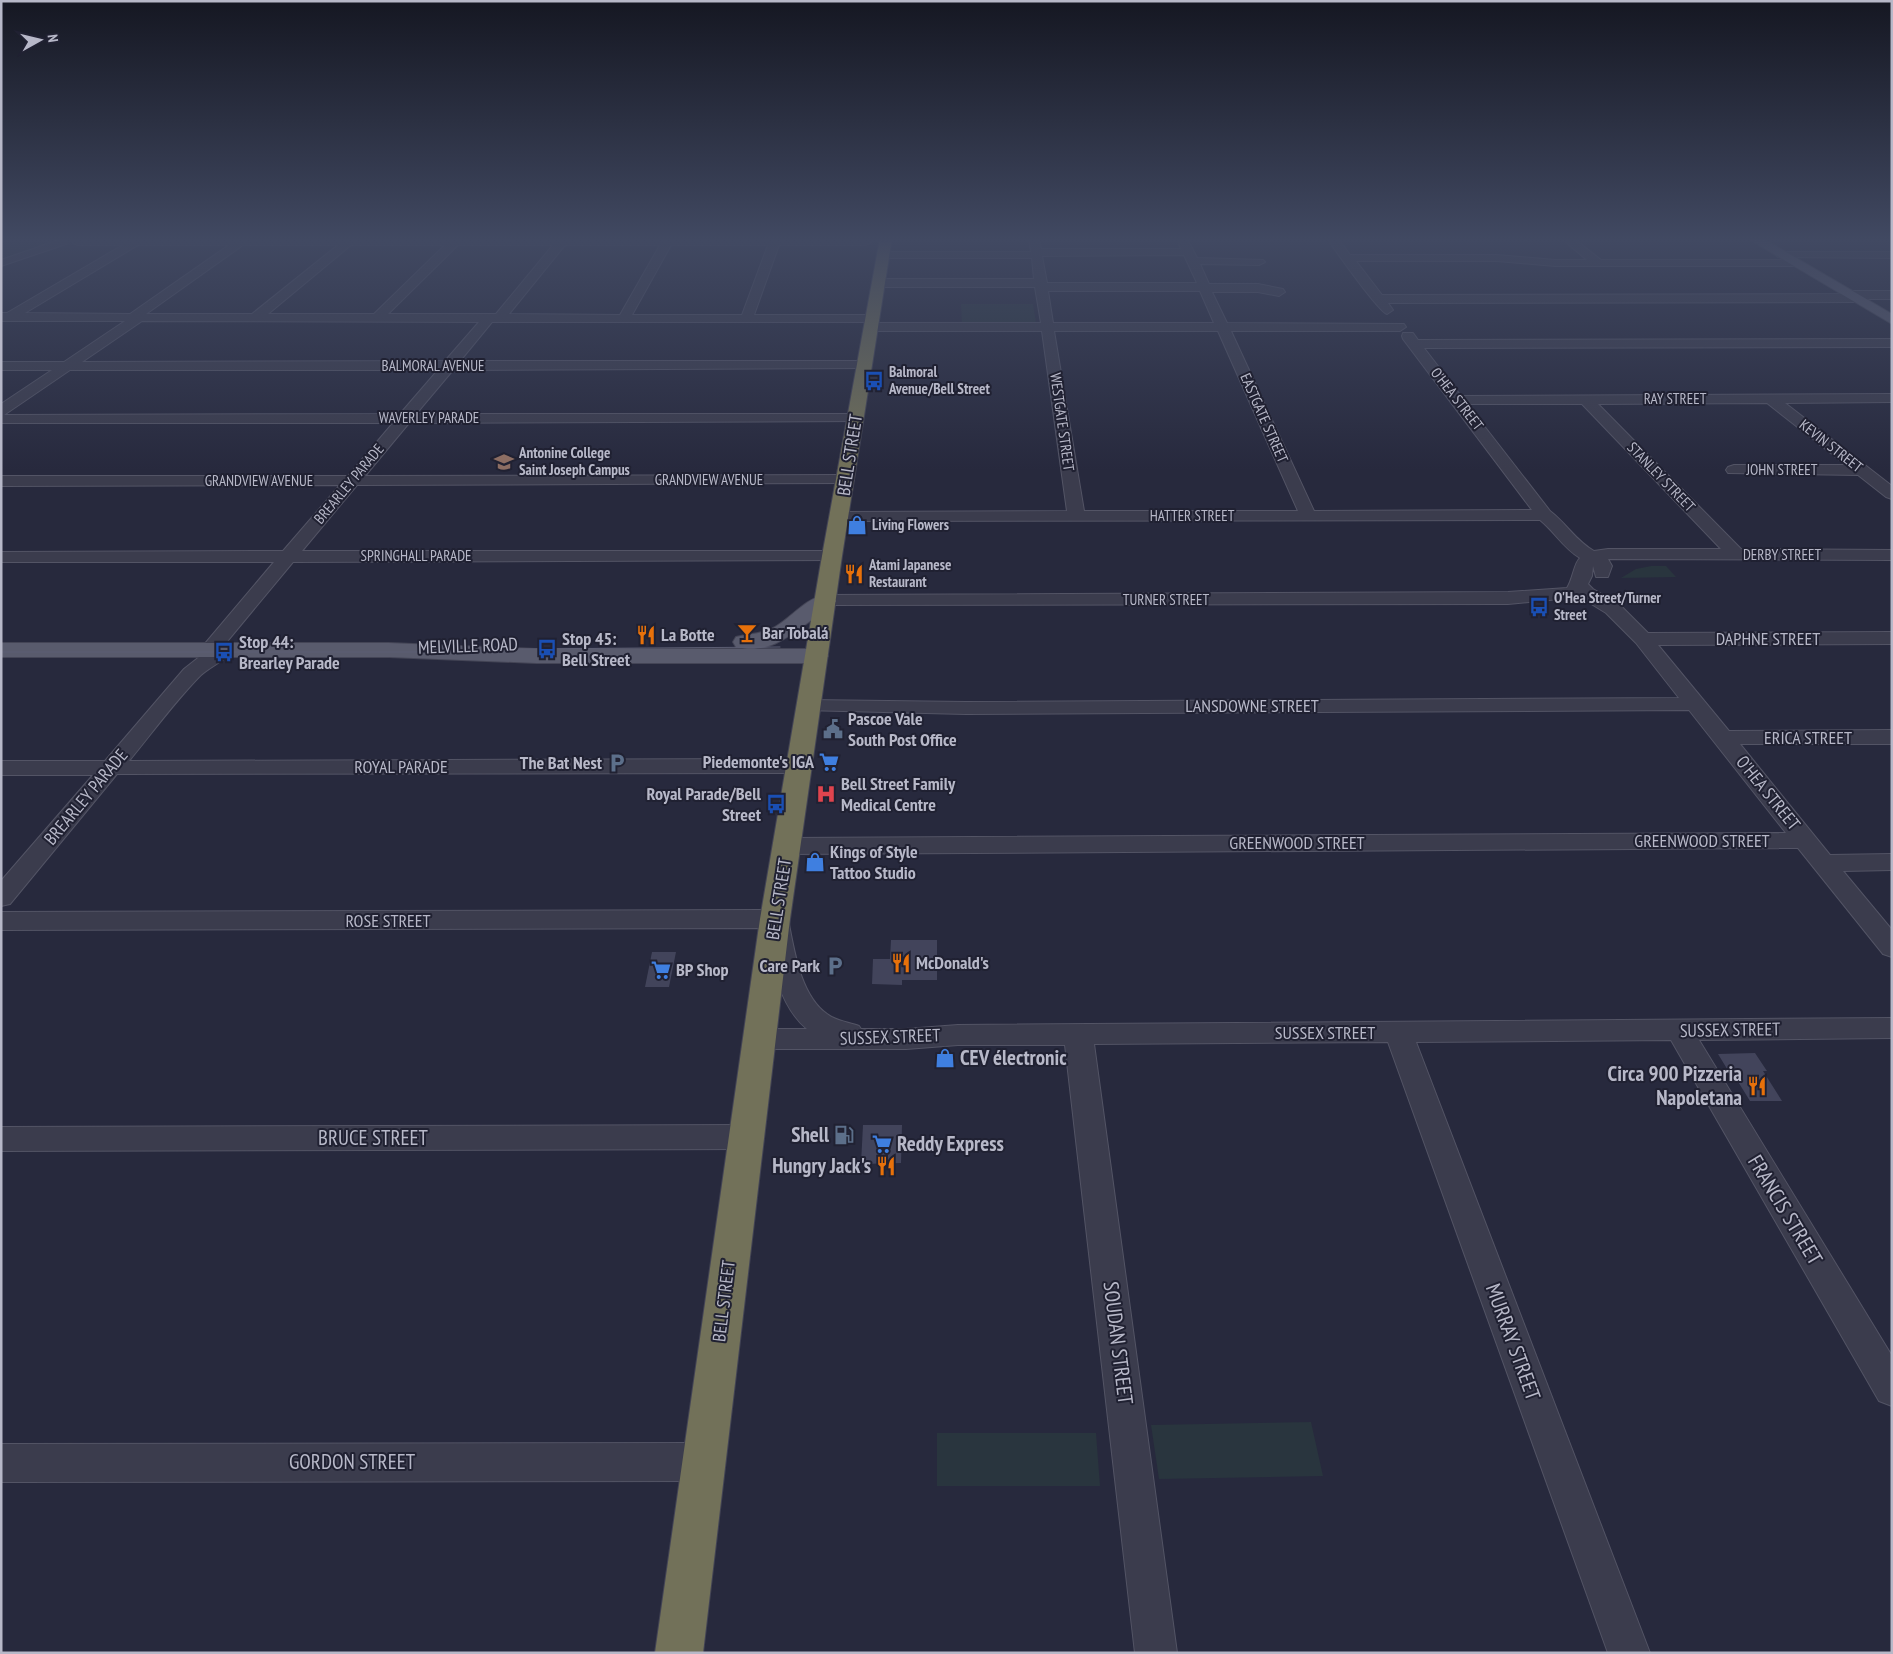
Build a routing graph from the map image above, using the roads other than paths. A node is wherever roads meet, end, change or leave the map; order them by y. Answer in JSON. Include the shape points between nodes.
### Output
{"nodes":[{"id":1,"x":139,"y":315,"type":"edge"},
{"id":2,"x":258,"y":315,"type":"edge"},
{"id":3,"x":380,"y":315,"type":"edge"},
{"id":4,"x":497,"y":315,"type":"edge"},
{"id":5,"x":626,"y":315,"type":"edge"},
{"id":6,"x":873,"y":315,"type":"edge"},
{"id":7,"x":1046,"y":315,"type":"edge"},
{"id":8,"x":1218,"y":315,"type":"edge"},
{"id":9,"x":1391,"y":315,"type":"edge"},
{"id":10,"x":5,"y":317,"type":"edge"},
{"id":11,"x":135,"y":318,"type":"junction"},
{"id":12,"x":255,"y":318,"type":"junction"},
{"id":13,"x":377,"y":318,"type":"junction"},
{"id":14,"x":495,"y":318,"type":"junction"},
{"id":15,"x":624,"y":318,"type":"junction"},
{"id":16,"x":748,"y":318,"type":"joint"},
{"id":17,"x":872,"y":323,"type":"junction"},
{"id":18,"x":1048,"y":327,"type":"junction"},
{"id":19,"x":1223,"y":327,"type":"junction"},
{"id":20,"x":1400,"y":327,"type":"junction"},
{"id":21,"x":1892,"y":343,"type":"edge"},
{"id":22,"x":1414,"y":344,"type":"junction"},
{"id":23,"x":865,"y":365,"type":"junction"},
{"id":24,"x":1,"y":366,"type":"edge"},
{"id":25,"x":67,"y":366,"type":"junction"},
{"id":26,"x":449,"y":366,"type":"junction"},
{"id":27,"x":1770,"y":398,"type":"junction"},
{"id":28,"x":1892,"y":398,"type":"edge"},
{"id":29,"x":1585,"y":399,"type":"junction"},
{"id":30,"x":1458,"y":400,"type":"junction"},
{"id":31,"x":1,"y":411,"type":"edge"},
{"id":32,"x":405,"y":418,"type":"junction"},
{"id":33,"x":856,"y":418,"type":"junction"},
{"id":34,"x":1,"y":419,"type":"edge"},
{"id":35,"x":1734,"y":470,"type":"dead end"},
{"id":36,"x":1860,"y":470,"type":"junction"},
{"id":37,"x":846,"y":480,"type":"junction"},
{"id":38,"x":1,"y":481,"type":"edge"},
{"id":39,"x":352,"y":481,"type":"junction"},
{"id":40,"x":1892,"y":494,"type":"edge"},
{"id":41,"x":1544,"y":514,"type":"junction"},
{"id":42,"x":1076,"y":516,"type":"junction"},
{"id":43,"x":1308,"y":516,"type":"junction"},
{"id":44,"x":840,"y":517,"type":"junction"},
{"id":45,"x":1737,"y":555,"type":"junction"},
{"id":46,"x":1892,"y":555,"type":"edge"},
{"id":47,"x":832,"y":556,"type":"junction"},
{"id":48,"x":1,"y":557,"type":"edge"},
{"id":49,"x":289,"y":557,"type":"junction"},
{"id":50,"x":1592,"y":578,"type":"junction"},
{"id":51,"x":824,"y":601,"type":"junction"},
{"id":52,"x":1892,"y":638,"type":"edge"},
{"id":53,"x":1643,"y":639,"type":"junction"},
{"id":54,"x":744,"y":642,"type":"junction"},
{"id":55,"x":1,"y":650,"type":"edge"},
{"id":56,"x":210,"y":650,"type":"junction"},
{"id":57,"x":389,"y":650,"type":"junction"},
{"id":58,"x":817,"y":651,"type":"junction"},
{"id":59,"x":191,"y":673,"type":"junction"},
{"id":60,"x":1695,"y":704,"type":"junction"},
{"id":61,"x":809,"y":706,"type":"junction"},
{"id":62,"x":866,"y":706,"type":"joint"},
{"id":63,"x":1723,"y":738,"type":"junction"},
{"id":64,"x":1892,"y":738,"type":"edge"},
{"id":65,"x":800,"y":766,"type":"junction"},
{"id":66,"x":1,"y":768,"type":"edge"},
{"id":67,"x":111,"y":768,"type":"junction"},
{"id":68,"x":1806,"y":840,"type":"junction"},
{"id":69,"x":788,"y":846,"type":"junction"},
{"id":70,"x":1892,"y":862,"type":"edge"},
{"id":71,"x":1823,"y":863,"type":"junction"},
{"id":72,"x":1,"y":898,"type":"edge"},
{"id":73,"x":775,"y":919,"type":"junction"},
{"id":74,"x":1,"y":921,"type":"edge"},
{"id":75,"x":1892,"y":948,"type":"edge"},
{"id":76,"x":1892,"y":1028,"type":"edge"},
{"id":77,"x":1679,"y":1030,"type":"junction"},
{"id":78,"x":1398,"y":1032,"type":"junction"},
{"id":79,"x":1078,"y":1034,"type":"junction"},
{"id":80,"x":758,"y":1038,"type":"junction"},
{"id":81,"x":875,"y":1039,"type":"junction"},
{"id":82,"x":745,"y":1137,"type":"junction"},
{"id":83,"x":1,"y":1139,"type":"edge"},
{"id":84,"x":1892,"y":1389,"type":"edge"},
{"id":85,"x":703,"y":1462,"type":"junction"},
{"id":86,"x":1,"y":1463,"type":"edge"},
{"id":87,"x":679,"y":1653,"type":"edge"},
{"id":88,"x":1156,"y":1653,"type":"edge"},
{"id":89,"x":1629,"y":1653,"type":"edge"}],
"edges":[{"from":1,"to":11,"type":"street"},
{"from":2,"to":12,"type":"street"},
{"from":3,"to":13,"type":"street"},
{"from":4,"to":14,"type":"street","name":"BREARLEY PARADE"},
{"from":5,"to":15,"type":"street"},
{"from":6,"to":17,"type":"highway","name":"BELL STREET"},
{"from":7,"to":18,"type":"street","name":"WESTGATE STREET"},
{"from":8,"to":19,"type":"street","name":"EASTGATE STREET"},
{"from":9,"to":20,"type":"street","name":"O'HEA STREET"},
{"from":10,"to":11,"type":"street"},
{"from":11,"to":12,"type":"street"},
{"from":11,"to":25,"type":"street"},
{"from":12,"to":13,"type":"street"},
{"from":13,"to":14,"type":"street"},
{"from":14,"to":15,"type":"street"},
{"from":14,"to":26,"type":"street","name":"BREARLEY PARADE"},
{"from":15,"to":16,"type":"street"},
{"from":16,"to":17,"type":"street"},
{"from":17,"to":18,"type":"street"},
{"from":17,"to":23,"type":"highway","name":"BELL STREET"},
{"from":18,"to":19,"type":"street"},
{"from":18,"to":42,"type":"street","name":"WESTGATE STREET"},
{"from":19,"to":20,"type":"street"},
{"from":19,"to":43,"type":"street","name":"EASTGATE STREET"},
{"from":20,"to":22,"type":"street","name":"O'HEA STREET"},
{"from":21,"to":22,"type":"street"},
{"from":22,"to":30,"type":"street","name":"O'HEA STREET"},
{"from":23,"to":26,"type":"street","name":"BALMORAL AVENUE"},
{"from":23,"to":33,"type":"highway","name":"BELL STREET"},
{"from":24,"to":25,"type":"street","name":"BALMORAL AVENUE"},
{"from":25,"to":26,"type":"street","name":"BALMORAL AVENUE"},
{"from":25,"to":31,"type":"street"},
{"from":26,"to":32,"type":"street","name":"BREARLEY PARADE"},
{"from":27,"to":28,"type":"street","name":"RAY STREET"},
{"from":27,"to":29,"type":"street","name":"RAY STREET"},
{"from":27,"to":36,"type":"street","name":"KEVIN STREET"},
{"from":29,"to":30,"type":"street","name":"RAY STREET"},
{"from":29,"to":45,"type":"street","name":"STANLEY STREET"},
{"from":30,"to":41,"type":"street","name":"O'HEA STREET"},
{"from":32,"to":33,"type":"street","name":"WAVERLEY PARADE"},
{"from":32,"to":34,"type":"street","name":"WAVERLEY PARADE"},
{"from":32,"to":39,"type":"street","name":"BREARLEY PARADE"},
{"from":33,"to":37,"type":"highway","name":"BELL STREET"},
{"from":35,"to":36,"type":"street","name":"JOHN STREET"},
{"from":36,"to":40,"type":"street","name":"KEVIN STREET"},
{"from":37,"to":39,"type":"street","name":"GRANDVIEW AVENUE"},
{"from":37,"to":44,"type":"highway","name":"BELL STREET"},
{"from":38,"to":39,"type":"street","name":"GRANDVIEW AVENUE"},
{"from":39,"to":49,"type":"street","name":"BREARLEY PARADE"},
{"from":41,"to":43,"type":"street","name":"HATTER STREET"},
{"from":41,"to":50,"type":"street","name":"O'HEA STREET","via":[[1546,524]]},
{"from":42,"to":43,"type":"street","name":"HATTER STREET"},
{"from":42,"to":44,"type":"street","name":"HATTER STREET"},
{"from":44,"to":47,"type":"highway","name":"BELL STREET"},
{"from":45,"to":46,"type":"street","name":"DERBY STREET"},
{"from":45,"to":50,"type":"street","name":"DERBY STREET","via":[[1619,560]]},
{"from":47,"to":49,"type":"street","name":"SPRINGHALL PARADE"},
{"from":47,"to":51,"type":"highway","name":"BELL STREET"},
{"from":48,"to":49,"type":"street","name":"SPRINGHALL PARADE"},
{"from":49,"to":56,"type":"street","name":"BREARLEY PARADE"},
{"from":50,"to":51,"type":"street","name":"TURNER STREET","via":[[1553,601],[1508,598]]},
{"from":50,"to":53,"type":"street","name":"O'HEA STREET","via":[[1613,609]]},
{"from":51,"to":54,"type":"main road","via":[[782,632],[770,638]]},
{"from":51,"to":58,"type":"highway","name":"BELL STREET"},
{"from":52,"to":53,"type":"street","name":"DAPHNE STREET"},
{"from":53,"to":60,"type":"street","name":"O'HEA STREET"},
{"from":54,"to":57,"type":"main road","name":"MELVILLE ROAD","via":[[544,644]]},
{"from":54,"to":58,"type":"main road","name":"MELVILLE ROAD"},
{"from":55,"to":56,"type":"main road","name":"MELVILLE ROAD"},
{"from":56,"to":57,"type":"main road","name":"MELVILLE ROAD"},
{"from":56,"to":59,"type":"street","name":"BREARLEY PARADE","via":[[206,660]]},
{"from":56,"to":59,"type":"street","name":"BREARLEY PARADE","via":[[197,660]]},
{"from":57,"to":58,"type":"main road","name":"MELVILLE ROAD","via":[[536,656]]},
{"from":58,"to":61,"type":"highway","name":"BELL STREET"},
{"from":59,"to":67,"type":"street","name":"BREARLEY PARADE"},
{"from":60,"to":62,"type":"street","name":"LANSDOWNE STREET"},
{"from":60,"to":63,"type":"street","name":"O'HEA STREET"},
{"from":61,"to":62,"type":"street","name":"LANSDOWNE STREET"},
{"from":61,"to":65,"type":"highway","name":"BELL STREET"},
{"from":63,"to":64,"type":"street","name":"ERICA STREET"},
{"from":63,"to":68,"type":"street","name":"O'HEA STREET"},
{"from":65,"to":67,"type":"street","name":"ROYAL PARADE"},
{"from":65,"to":69,"type":"highway","name":"BELL STREET"},
{"from":66,"to":67,"type":"street","name":"ROYAL PARADE"},
{"from":67,"to":72,"type":"street","name":"BREARLEY PARADE"},
{"from":68,"to":69,"type":"street","name":"GREENWOOD STREET"},
{"from":68,"to":71,"type":"street","name":"O'HEA STREET"},
{"from":69,"to":73,"type":"highway","name":"BELL STREET"},
{"from":70,"to":71,"type":"street"},
{"from":71,"to":75,"type":"street","name":"O'HEA STREET"},
{"from":73,"to":74,"type":"street","name":"ROSE STREET"},
{"from":73,"to":80,"type":"highway","name":"BELL STREET"},
{"from":73,"to":81,"type":"street","via":[[795,990],[804,1008],[814,1019],[833,1028]]},
{"from":76,"to":77,"type":"street","name":"SUSSEX STREET"},
{"from":77,"to":78,"type":"street","name":"SUSSEX STREET"},
{"from":77,"to":84,"type":"street","name":"FRANCIS STREET"},
{"from":78,"to":79,"type":"street","name":"SUSSEX STREET"},
{"from":78,"to":89,"type":"street","name":"MURRAY STREET"},
{"from":79,"to":81,"type":"street","name":"SUSSEX STREET"},
{"from":79,"to":88,"type":"street","name":"SOUDAN STREET"},
{"from":80,"to":81,"type":"street","name":"SUSSEX STREET"},
{"from":80,"to":82,"type":"highway","name":"BELL STREET"},
{"from":82,"to":83,"type":"street","name":"BRUCE STREET"},
{"from":82,"to":85,"type":"highway","name":"BELL STREET"},
{"from":85,"to":86,"type":"street","name":"GORDON STREET"},
{"from":85,"to":87,"type":"highway","name":"BELL STREET"}]}
